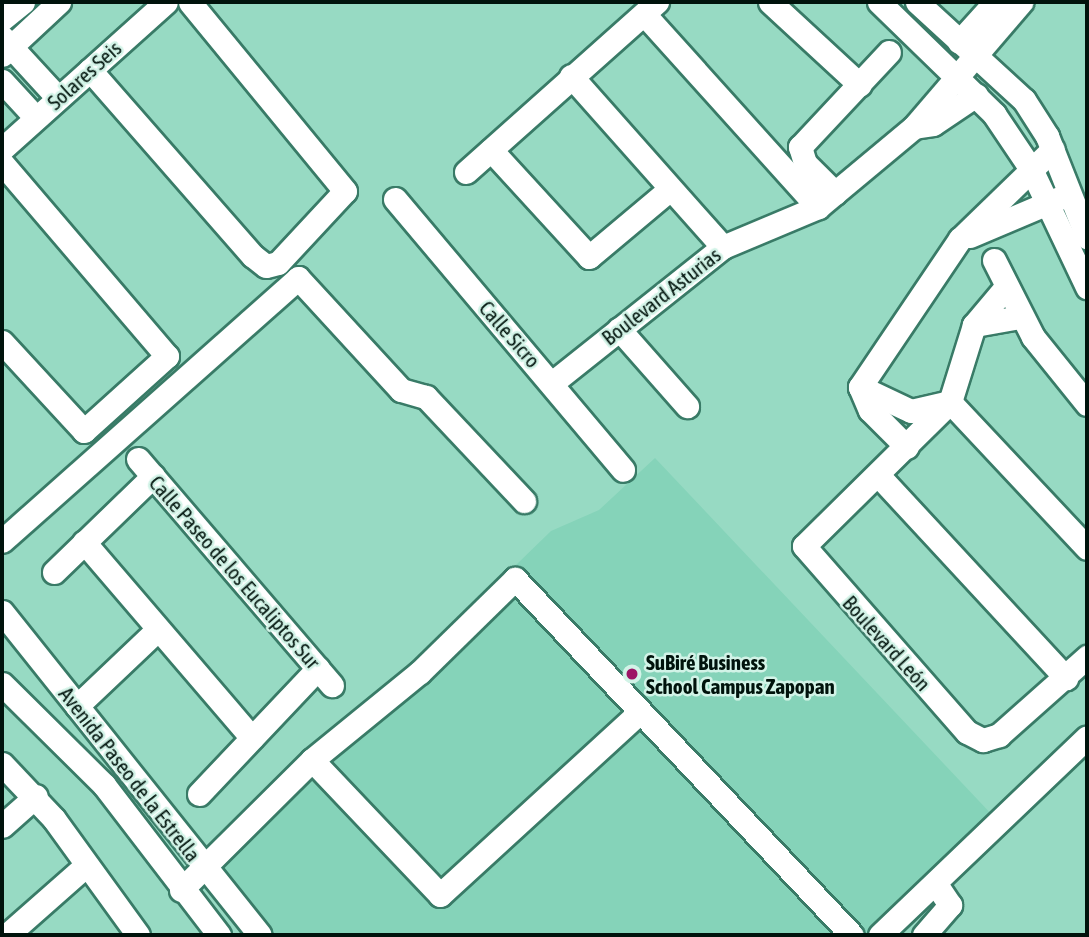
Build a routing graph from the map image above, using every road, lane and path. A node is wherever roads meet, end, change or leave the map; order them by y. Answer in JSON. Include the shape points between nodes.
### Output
{"nodes":[{"id":1,"x":23,"y":2,"type":"edge"},
{"id":2,"x":59,"y":2,"type":"edge"},
{"id":3,"x":166,"y":2,"type":"edge"},
{"id":4,"x":190,"y":2,"type":"edge"},
{"id":5,"x":770,"y":2,"type":"edge"},
{"id":6,"x":879,"y":2,"type":"edge"},
{"id":7,"x":918,"y":2,"type":"edge"},
{"id":8,"x":995,"y":2,"type":"edge"},
{"id":9,"x":1021,"y":2,"type":"edge"},
{"id":10,"x":650,"y":8,"type":"edge"},
{"id":11,"x":937,"y":11,"type":"edge"},
{"id":12,"x":2,"y":19,"type":"edge"},
{"id":13,"x":4,"y":48,"type":"edge"},
{"id":14,"x":966,"y":49,"type":"junction"},
{"id":15,"x":889,"y":52,"type":"dead end"},
{"id":16,"x":90,"y":70,"type":"junction"},
{"id":17,"x":571,"y":76,"type":"junction"},
{"id":18,"x":958,"y":78,"type":"junction"},
{"id":19,"x":2,"y":81,"type":"edge"},
{"id":20,"x":860,"y":85,"type":"junction"},
{"id":21,"x":975,"y":95,"type":"junction"},
{"id":22,"x":2,"y":101,"type":"edge"},
{"id":23,"x":43,"y":112,"type":"junction"},
{"id":24,"x":914,"y":127,"type":"junction"},
{"id":25,"x":2,"y":149,"type":"edge"},
{"id":26,"x":1053,"y":149,"type":"junction"},
{"id":27,"x":491,"y":150,"type":"junction"},
{"id":28,"x":2,"y":163,"type":"edge"},
{"id":29,"x":1031,"y":169,"type":"junction"},
{"id":30,"x":466,"y":172,"type":"dead end"},
{"id":31,"x":670,"y":189,"type":"junction"},
{"id":32,"x":1069,"y":191,"type":"junction"},
{"id":33,"x":395,"y":199,"type":"dead end"},
{"id":34,"x":827,"y":200,"type":"junction"},
{"id":35,"x":1046,"y":206,"type":"junction"},
{"id":36,"x":1087,"y":237,"type":"edge"},
{"id":37,"x":960,"y":239,"type":"junction"},
{"id":38,"x":723,"y":247,"type":"junction"},
{"id":39,"x":994,"y":260,"type":"dead end"},
{"id":40,"x":1006,"y":287,"type":"junction"},
{"id":41,"x":1087,"y":287,"type":"edge"},
{"id":42,"x":1020,"y":317,"type":"junction"},
{"id":43,"x":974,"y":325,"type":"junction"},
{"id":44,"x":619,"y":329,"type":"junction"},
{"id":45,"x":2,"y":342,"type":"edge"},
{"id":46,"x":552,"y":383,"type":"junction"},
{"id":47,"x":860,"y":387,"type":"junction"},
{"id":48,"x":950,"y":402,"type":"junction"},
{"id":49,"x":1087,"y":404,"type":"edge"},
{"id":50,"x":687,"y":406,"type":"dead end"},
{"id":51,"x":907,"y":447,"type":"junction"},
{"id":52,"x":623,"y":471,"type":"dead end"},
{"id":53,"x":878,"y":475,"type":"junction"},
{"id":54,"x":524,"y":502,"type":"dead end"},
{"id":55,"x":2,"y":541,"type":"edge"},
{"id":56,"x":84,"y":542,"type":"junction"},
{"id":57,"x":1087,"y":548,"type":"edge"},
{"id":58,"x":54,"y":572,"type":"dead end"},
{"id":59,"x":2,"y":612,"type":"edge"},
{"id":60,"x":155,"y":632,"type":"junction"},
{"id":61,"x":1087,"y":657,"type":"edge"},
{"id":62,"x":1066,"y":678,"type":"junction"},
{"id":63,"x":2,"y":684,"type":"edge"},
{"id":64,"x":77,"y":706,"type":"junction"},
{"id":65,"x":640,"y":712,"type":"junction"},
{"id":66,"x":1087,"y":737,"type":"edge"},
{"id":67,"x":252,"y":738,"type":"junction"},
{"id":68,"x":312,"y":760,"type":"junction"},
{"id":69,"x":2,"y":764,"type":"edge"},
{"id":70,"x":199,"y":794,"type":"dead end"},
{"id":71,"x":36,"y":796,"type":"junction"},
{"id":72,"x":2,"y":825,"type":"edge"},
{"id":73,"x":83,"y":867,"type":"junction"},
{"id":74,"x":203,"y":868,"type":"junction"},
{"id":75,"x":936,"y":884,"type":"junction"},
{"id":76,"x":181,"y":890,"type":"junction"},
{"id":77,"x":7,"y":935,"type":"edge"},
{"id":78,"x":138,"y":935,"type":"edge"},
{"id":79,"x":219,"y":935,"type":"edge"},
{"id":80,"x":260,"y":935,"type":"edge"},
{"id":81,"x":852,"y":935,"type":"edge"},
{"id":82,"x":880,"y":935,"type":"edge"},
{"id":83,"x":924,"y":935,"type":"edge"}],
"edges":[{"from":1,"to":12,"type":"street"},
{"from":2,"to":13,"type":"street"},
{"from":3,"to":16,"type":"street","name":"Solares Seis"},
{"from":4,"to":16,"type":"street","via":[[345,191],[278,263],[266,266],[253,256]]},
{"from":5,"to":20,"type":"street"},
{"from":6,"to":18,"type":"street"},
{"from":7,"to":11,"type":"street"},
{"from":8,"to":14,"type":"street"},
{"from":9,"to":14,"type":"street"},
{"from":10,"to":17,"type":"street"},
{"from":10,"to":34,"type":"street"},
{"from":11,"to":14,"type":"street"},
{"from":13,"to":23,"type":"street"},
{"from":14,"to":18,"type":"street","name":"Boulevard Asturias"},
{"from":14,"to":26,"type":"street","via":[[1024,100]]},
{"from":15,"to":20,"type":"street"},
{"from":16,"to":23,"type":"street","name":"Solares Seis"},
{"from":17,"to":27,"type":"street"},
{"from":17,"to":31,"type":"street"},
{"from":18,"to":21,"type":"street"},
{"from":18,"to":24,"type":"street","name":"Boulevard Asturias"},
{"from":19,"to":23,"type":"street"},
{"from":20,"to":34,"type":"street","via":[[800,147]]},
{"from":21,"to":24,"type":"street","name":"Boulevard Asturias","via":[[933,124]]},
{"from":21,"to":29,"type":"street"},
{"from":22,"to":23,"type":"street"},
{"from":23,"to":25,"type":"street","name":"Solares Seis"},
{"from":24,"to":34,"type":"street","name":"Boulevard Asturias"},
{"from":26,"to":29,"type":"street"},
{"from":26,"to":32,"type":"street"},
{"from":27,"to":30,"type":"street"},
{"from":27,"to":31,"type":"street","via":[[589,257]]},
{"from":28,"to":45,"type":"street","via":[[167,356],[83,430]]},
{"from":29,"to":35,"type":"street"},
{"from":29,"to":37,"type":"street"},
{"from":31,"to":38,"type":"street"},
{"from":32,"to":35,"type":"street"},
{"from":32,"to":36,"type":"street"},
{"from":33,"to":46,"type":"street","name":"Calle Sicro"},
{"from":34,"to":38,"type":"street","name":"Boulevard Asturias"},
{"from":35,"to":37,"type":"street"},
{"from":35,"to":41,"type":"street"},
{"from":37,"to":47,"type":"street"},
{"from":38,"to":44,"type":"street","name":"Boulevard Asturias"},
{"from":39,"to":40,"type":"street"},
{"from":40,"to":42,"type":"street"},
{"from":40,"to":43,"type":"street"},
{"from":42,"to":43,"type":"street"},
{"from":42,"to":49,"type":"street"},
{"from":43,"to":48,"type":"street","name":"Boulevard León"},
{"from":44,"to":46,"type":"street","name":"Boulevard Asturias"},
{"from":44,"to":50,"type":"street"},
{"from":46,"to":52,"type":"street","name":"Calle Sicro"},
{"from":47,"to":48,"type":"street","via":[[911,411]]},
{"from":47,"to":51,"type":"street","via":[[870,410]]},
{"from":48,"to":51,"type":"street","name":"Boulevard León"},
{"from":48,"to":57,"type":"street"},
{"from":51,"to":53,"type":"street","name":"Boulevard León"},
{"from":53,"to":62,"type":"street"},
{"from":53,"to":62,"type":"street","name":"Boulevard León","via":[[804,546],[967,732],[983,740],[999,735]]},
{"from":54,"to":55,"type":"street","via":[[426,397],[401,390],[298,278]]},
{"from":56,"to":58,"type":"street"},
{"from":56,"to":60,"type":"street"},
{"from":56,"to":67,"type":"street","name":"Calle Paseo de los Eucaliptos Sur","via":[[145,468],[325,677]]},
{"from":59,"to":64,"type":"street","name":"Avenida Paseo de la Estrella"},
{"from":60,"to":64,"type":"street"},
{"from":60,"to":67,"type":"street"},
{"from":61,"to":62,"type":"street","name":"Boulevard León"},
{"from":63,"to":76,"type":"street","name":"Avenida Paseo de la Estrella","via":[[104,785]]},
{"from":64,"to":74,"type":"street","name":"Avenida Paseo de la Estrella"},
{"from":65,"to":68,"type":"street","via":[[515,579],[421,672]]},
{"from":65,"to":68,"type":"street","via":[[440,895]]},
{"from":65,"to":81,"type":"street"},
{"from":66,"to":75,"type":"street"},
{"from":67,"to":70,"type":"street"},
{"from":68,"to":74,"type":"street"},
{"from":69,"to":71,"type":"street"},
{"from":71,"to":72,"type":"street"},
{"from":71,"to":73,"type":"street"},
{"from":73,"to":77,"type":"street"},
{"from":73,"to":78,"type":"street"},
{"from":74,"to":76,"type":"street"},
{"from":74,"to":80,"type":"street","name":"Avenida Paseo de la Estrella"},
{"from":75,"to":82,"type":"street"},
{"from":75,"to":83,"type":"street","via":[[950,905]]},
{"from":76,"to":79,"type":"street","name":"Avenida Paseo de la Estrella"}]}
